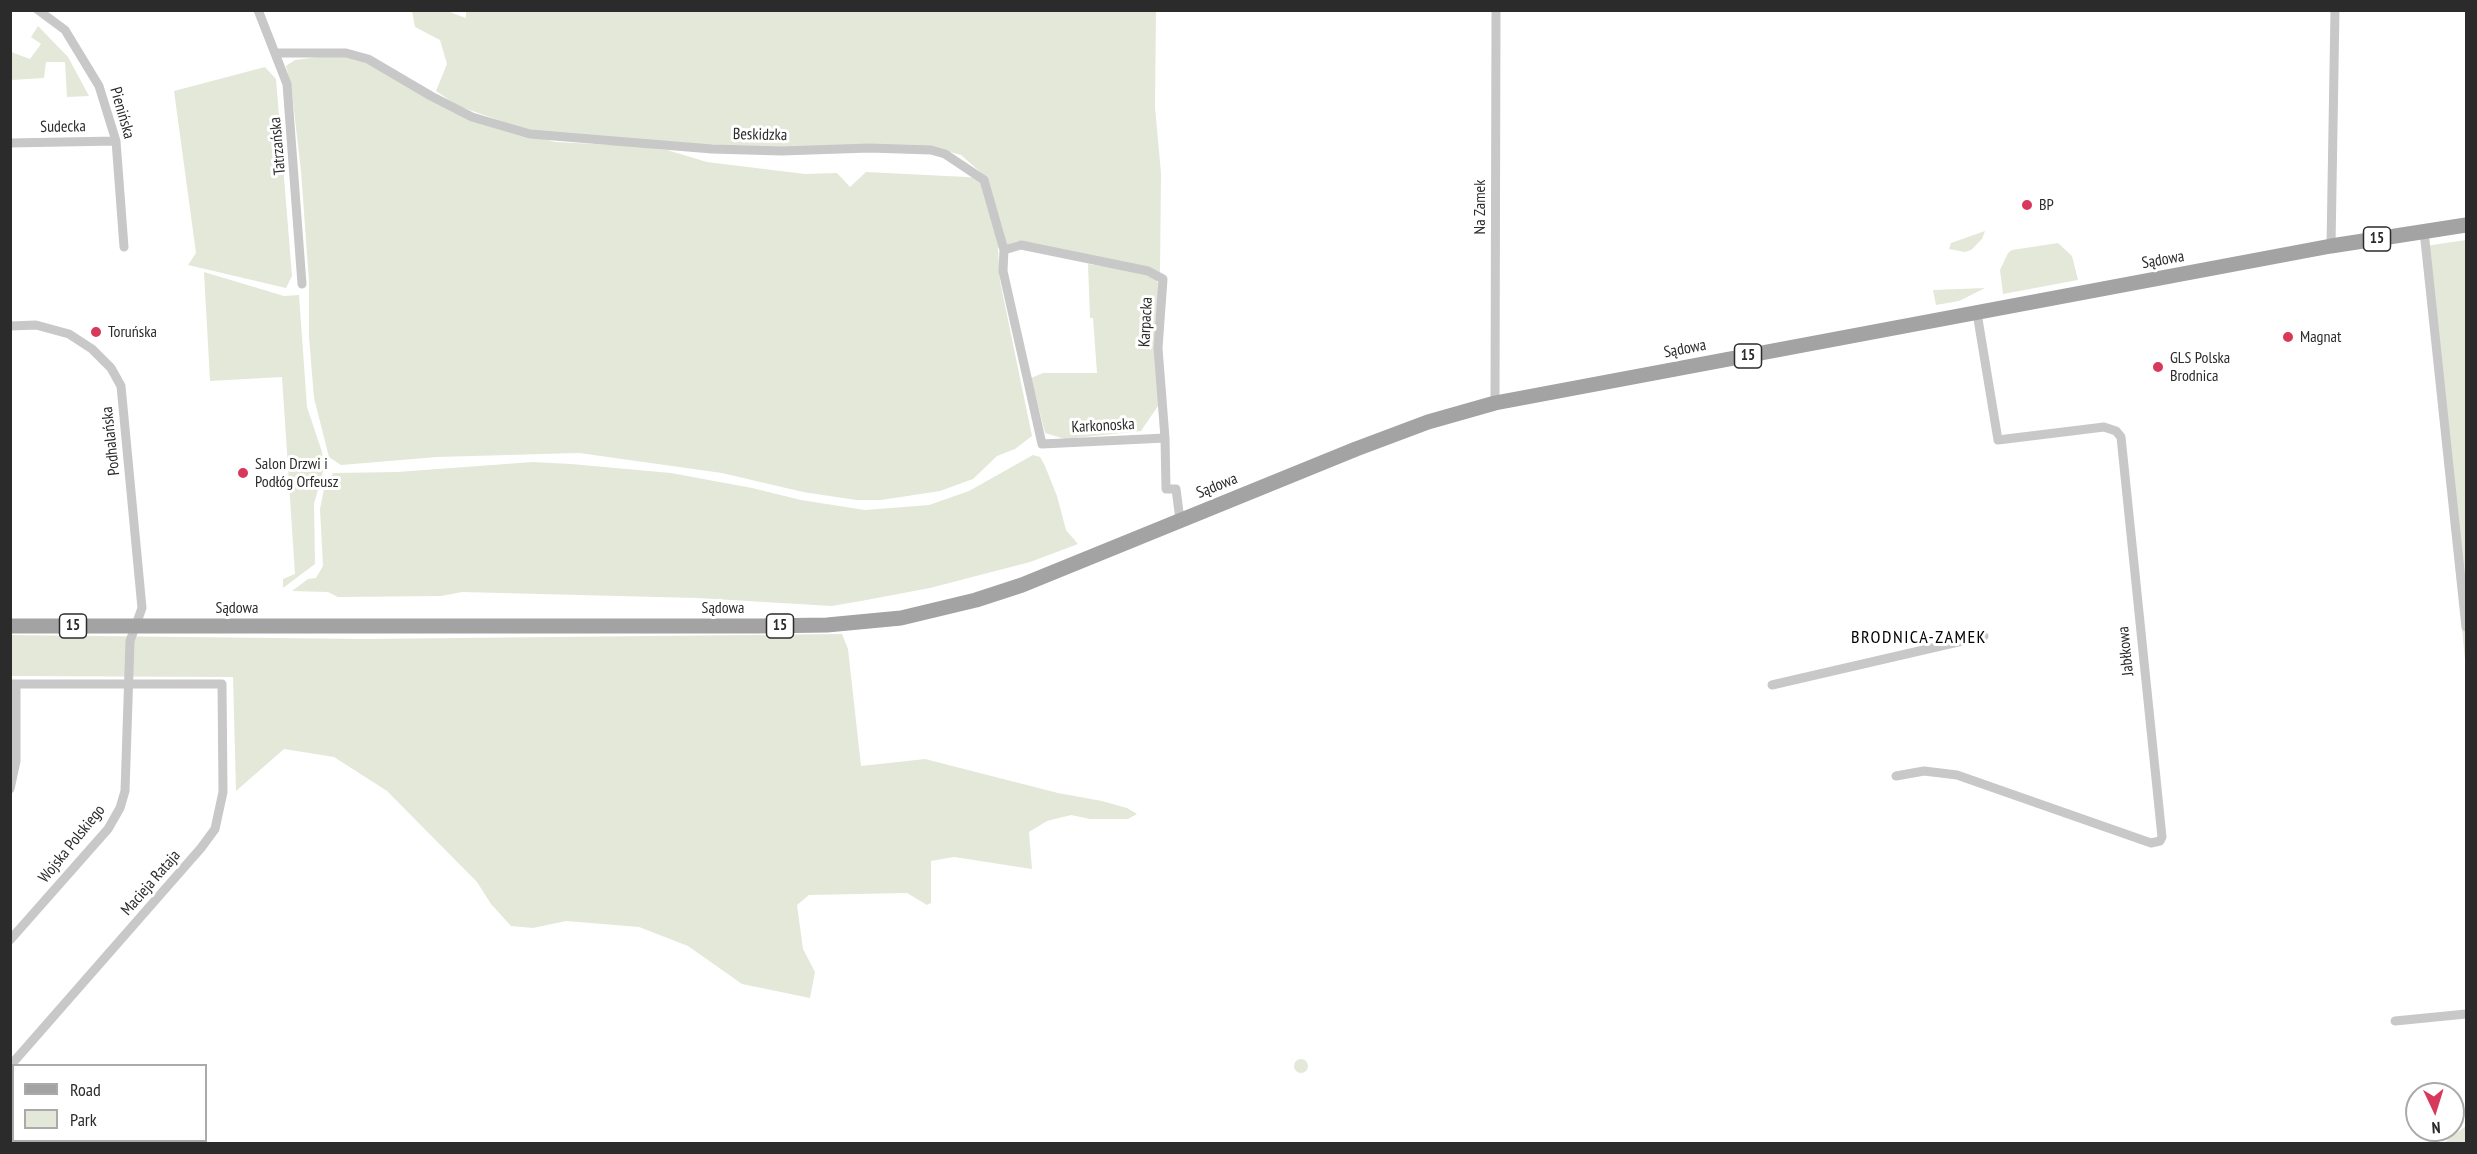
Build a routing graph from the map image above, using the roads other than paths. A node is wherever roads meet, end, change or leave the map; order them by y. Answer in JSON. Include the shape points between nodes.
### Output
{"nodes":[{"id":1,"x":38,"y":10,"type":"edge"},
{"id":2,"x":258,"y":10,"type":"edge"},
{"id":3,"x":1497,"y":10,"type":"edge"},
{"id":4,"x":2336,"y":10,"type":"edge"},
{"id":5,"x":275,"y":52,"type":"junction"},
{"id":6,"x":116,"y":141,"type":"junction"},
{"id":7,"x":10,"y":143,"type":"edge"},
{"id":8,"x":2466,"y":225,"type":"edge"},
{"id":9,"x":2424,"y":231,"type":"junction"},
{"id":10,"x":2331,"y":246,"type":"junction"},
{"id":11,"x":124,"y":247,"type":"dead end"},
{"id":12,"x":1004,"y":250,"type":"junction"},
{"id":13,"x":302,"y":284,"type":"dead end"},
{"id":14,"x":1977,"y":313,"type":"junction"},
{"id":15,"x":10,"y":326,"type":"edge"},
{"id":16,"x":1495,"y":403,"type":"junction"},
{"id":17,"x":1165,"y":438,"type":"junction"},
{"id":18,"x":1042,"y":444,"type":"joint"},
{"id":19,"x":1180,"y":520,"type":"junction"},
{"id":20,"x":10,"y":626,"type":"edge"},
{"id":21,"x":135,"y":626,"type":"junction"},
{"id":22,"x":2466,"y":627,"type":"edge"},
{"id":23,"x":1984,"y":636,"type":"dead end"},
{"id":24,"x":129,"y":683,"type":"junction"},
{"id":25,"x":13,"y":684,"type":"edge"},
{"id":26,"x":1772,"y":685,"type":"dead end"},
{"id":27,"x":1896,"y":776,"type":"dead end"},
{"id":28,"x":10,"y":789,"type":"edge"},
{"id":29,"x":10,"y":940,"type":"edge"},
{"id":30,"x":2466,"y":1014,"type":"edge"},
{"id":31,"x":2395,"y":1021,"type":"dead end"},
{"id":32,"x":10,"y":1066,"type":"edge"}],
"edges":[{"from":1,"to":6,"type":"street","name":"Pienińska","via":[[65,30],[99,86]]},
{"from":2,"to":5,"type":"street","name":"Tatrzańska"},
{"from":3,"to":16,"type":"street","name":"Na Zamek"},
{"from":4,"to":10,"type":"street"},
{"from":5,"to":12,"type":"street","name":"Beskidzka","via":[[346,53],[368,59],[472,117],[530,134],[712,149],[931,150],[945,154],[984,180]]},
{"from":5,"to":13,"type":"street","name":"Tatrzańska","via":[[287,84]]},
{"from":6,"to":7,"type":"street","name":"Sudecka"},
{"from":6,"to":11,"type":"street","name":"Pienińska"},
{"from":8,"to":9,"type":"main road","number":"15"},
{"from":9,"to":10,"type":"main road","name":"Sądowa","number":"15"},
{"from":9,"to":22,"type":"street"},
{"from":10,"to":14,"type":"main road","name":"Sądowa","number":"15"},
{"from":12,"to":17,"type":"street","name":"Karpacka","via":[[1022,245],[1148,271],[1163,279],[1158,348]]},
{"from":12,"to":18,"type":"street","name":"Beskidzka","via":[[1003,271]]},
{"from":14,"to":16,"type":"main road","name":"Sądowa","number":"15"},
{"from":14,"to":27,"type":"street","name":"Jabłkowa","via":[[1998,440],[2104,427],[2121,437],[2162,837],[2151,843],[1957,775],[1924,771]]},
{"from":15,"to":21,"type":"street","name":"Podhalańska","via":[[36,325],[69,334],[92,349],[111,368],[121,386],[142,608]]},
{"from":16,"to":19,"type":"main road","name":"Sądowa","number":"15","via":[[1356,449]]},
{"from":17,"to":18,"type":"street","name":"Karkonoska"},
{"from":17,"to":19,"type":"street","name":"Karpacka","via":[[1166,489],[1176,489]]},
{"from":19,"to":21,"type":"main road","name":"Sądowa","number":"15","via":[[976,600],[866,622],[759,626]]},
{"from":20,"to":21,"type":"main road","name":"Sądowa","number":"15"},
{"from":21,"to":24,"type":"street","name":"Wojska Polskiego","via":[[130,641]]},
{"from":23,"to":26,"type":"street"},
{"from":24,"to":25,"type":"street"},
{"from":24,"to":29,"type":"street","name":"Wojska Polskiego","via":[[125,791],[120,808],[108,829]]},
{"from":24,"to":32,"type":"street","name":"Macieja Rataja","via":[[222,684],[224,792],[215,829]]},
{"from":25,"to":28,"type":"street","via":[[16,761]]},
{"from":30,"to":31,"type":"street"}]}
